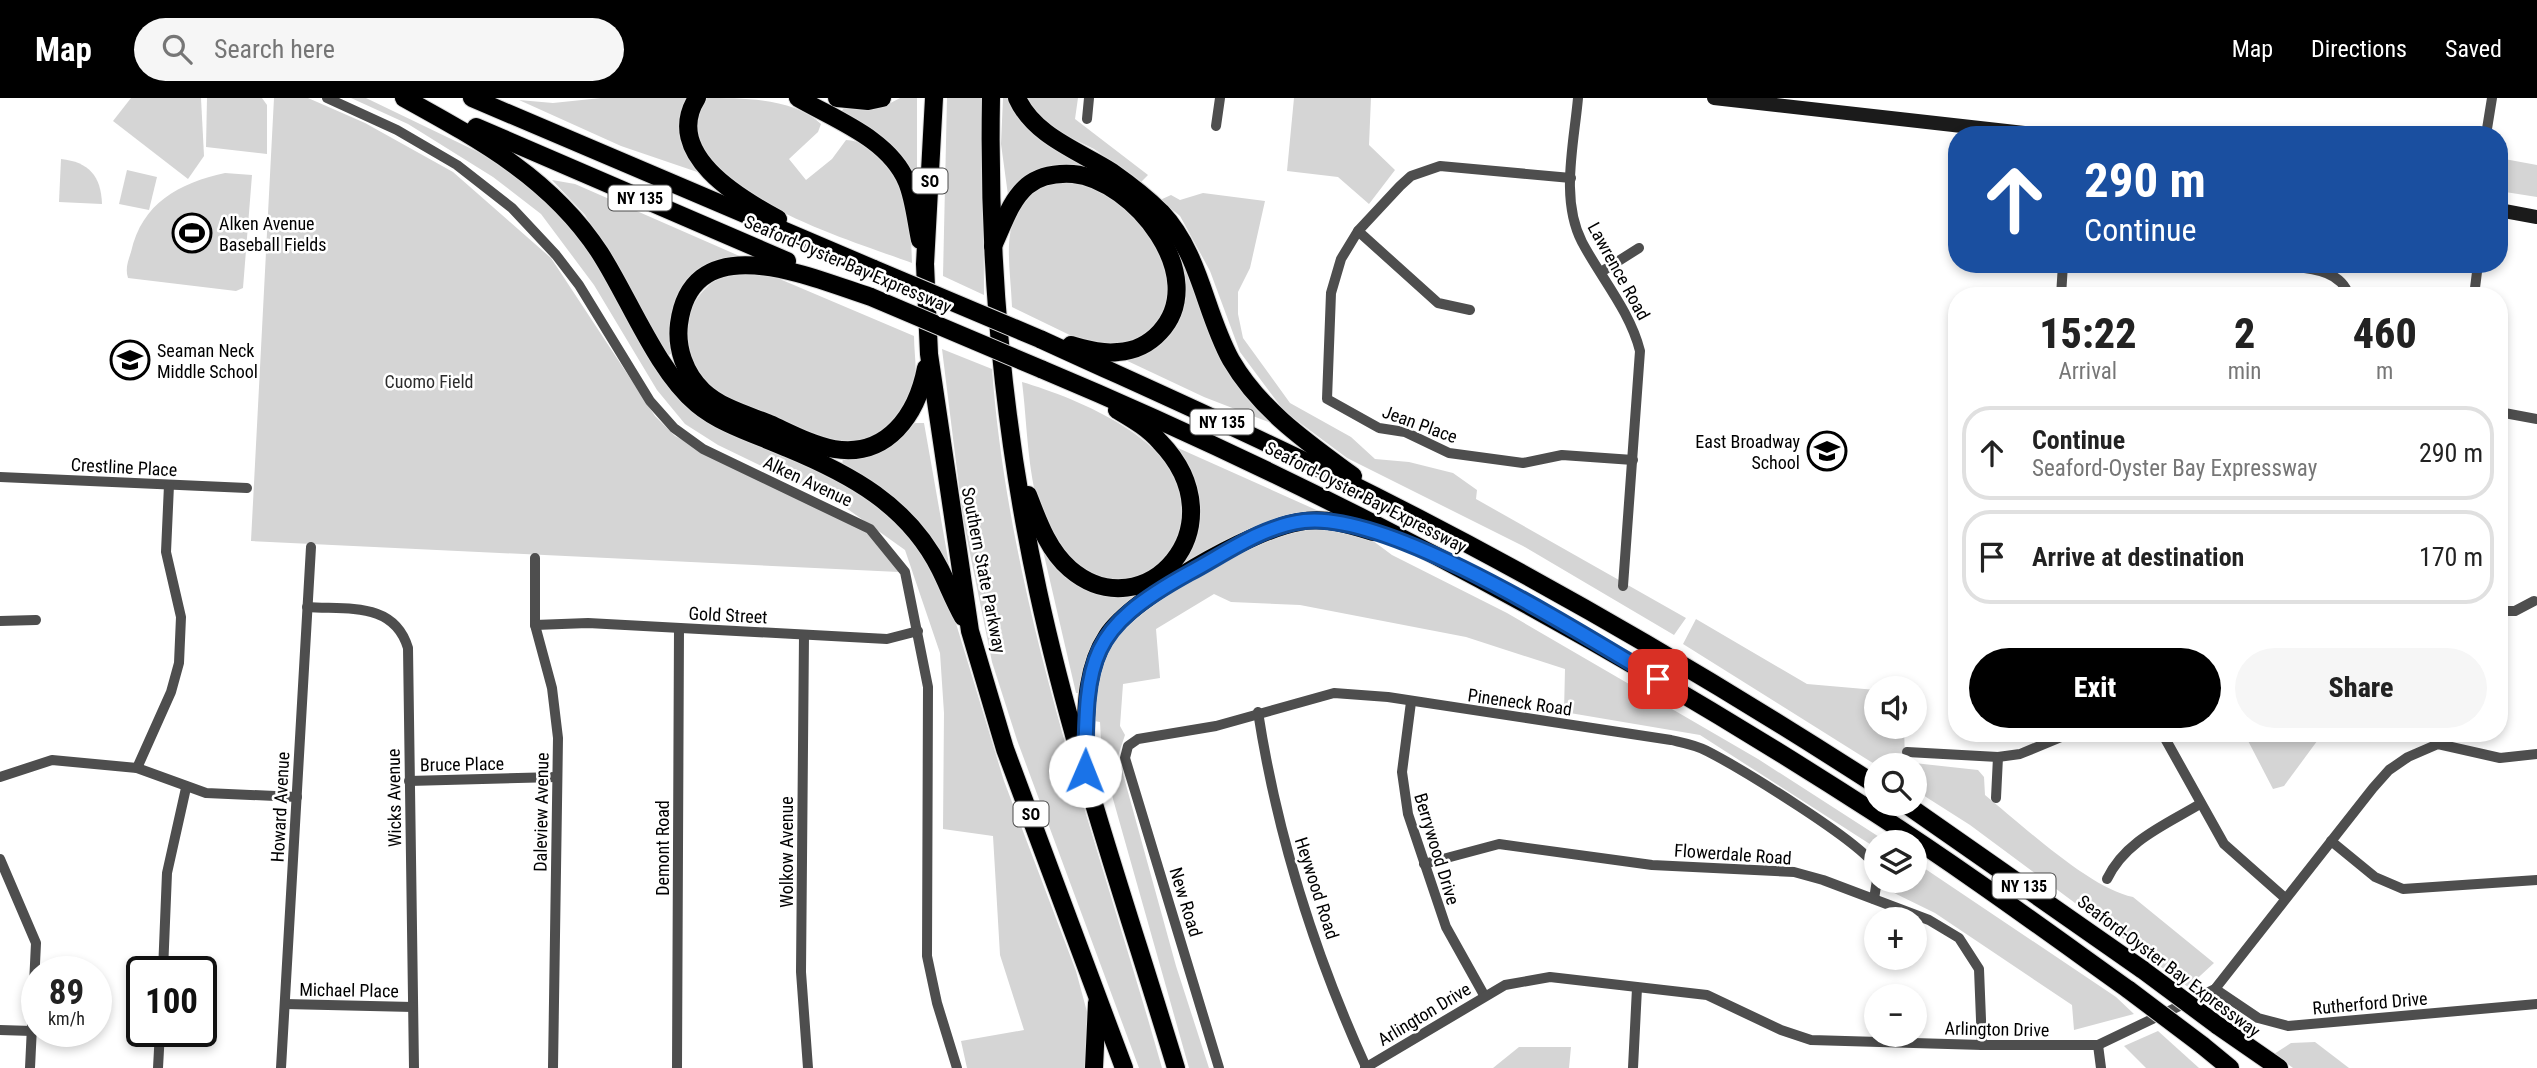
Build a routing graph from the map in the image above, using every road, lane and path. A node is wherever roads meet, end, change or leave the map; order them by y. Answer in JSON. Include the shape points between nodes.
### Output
{"nodes":[{"id":1,"x":327,"y":98,"type":"edge"},
{"id":2,"x":404,"y":98,"type":"edge"},
{"id":3,"x":410,"y":98,"type":"edge"},
{"id":4,"x":472,"y":98,"type":"edge"},
{"id":5,"x":697,"y":98,"type":"edge"},
{"id":6,"x":798,"y":98,"type":"edge"},
{"id":7,"x":837,"y":98,"type":"edge"},
{"id":8,"x":882,"y":98,"type":"edge"},
{"id":9,"x":934,"y":98,"type":"edge"},
{"id":10,"x":991,"y":98,"type":"edge"},
{"id":11,"x":1017,"y":98,"type":"edge"},
{"id":12,"x":1089,"y":98,"type":"edge"},
{"id":13,"x":1220,"y":98,"type":"edge"},
{"id":14,"x":1578,"y":98,"type":"edge"},
{"id":15,"x":1714,"y":98,"type":"edge"},
{"id":16,"x":2492,"y":98,"type":"edge"},
{"id":17,"x":1732,"y":99,"type":"edge"},
{"id":18,"x":1087,"y":119,"type":"dead end"},
{"id":19,"x":1216,"y":126,"type":"dead end"},
{"id":20,"x":1964,"y":126,"type":"edge"},
{"id":21,"x":2487,"y":126,"type":"edge"},
{"id":22,"x":1571,"y":178,"type":"junction"},
{"id":23,"x":2508,"y":212,"type":"edge"},
{"id":24,"x":2537,"y":217,"type":"edge"},
{"id":25,"x":1358,"y":231,"type":"junction"},
{"id":26,"x":1639,"y":248,"type":"dead end"},
{"id":27,"x":992,"y":249,"type":"junction"},
{"id":28,"x":925,"y":264,"type":"junction"},
{"id":29,"x":874,"y":270,"type":"junction"},
{"id":30,"x":1601,"y":272,"type":"junction"},
{"id":31,"x":2327,"y":273,"type":"edge"},
{"id":32,"x":2346,"y":287,"type":"edge"},
{"id":33,"x":871,"y":297,"type":"junction"},
{"id":34,"x":1470,"y":310,"type":"dead end"},
{"id":35,"x":1040,"y":339,"type":"junction"},
{"id":36,"x":929,"y":354,"type":"junction"},
{"id":37,"x":1072,"y":382,"type":"junction"},
{"id":38,"x":2508,"y":414,"type":"edge"},
{"id":39,"x":2537,"y":419,"type":"edge"},
{"id":40,"x":1015,"y":460,"type":"junction"},
{"id":41,"x":1633,"y":460,"type":"junction"},
{"id":42,"x":0,"y":477,"type":"edge"},
{"id":43,"x":169,"y":485,"type":"junction"},
{"id":44,"x":247,"y":488,"type":"dead end"},
{"id":45,"x":1402,"y":510,"type":"junction"},
{"id":46,"x":1411,"y":544,"type":"junction"},
{"id":47,"x":311,"y":547,"type":"dead end"},
{"id":48,"x":535,"y":558,"type":"dead end"},
{"id":49,"x":1623,"y":586,"type":"dead end"},
{"id":50,"x":2534,"y":601,"type":"dead end"},
{"id":51,"x":307,"y":607,"type":"junction"},
{"id":52,"x":2508,"y":611,"type":"edge"},
{"id":53,"x":36,"y":620,"type":"dead end"},
{"id":54,"x":0,"y":621,"type":"edge"},
{"id":55,"x":535,"y":625,"type":"junction"},
{"id":56,"x":679,"y":628,"type":"junction"},
{"id":57,"x":918,"y":631,"type":"junction"},
{"id":58,"x":970,"y":631,"type":"junction"},
{"id":59,"x":804,"y":635,"type":"junction"},
{"id":60,"x":1411,"y":702,"type":"junction"},
{"id":61,"x":1258,"y":712,"type":"junction"},
{"id":62,"x":2040,"y":742,"type":"edge"},
{"id":63,"x":2170,"y":742,"type":"edge"},
{"id":64,"x":2433,"y":742,"type":"edge"},
{"id":65,"x":2448,"y":742,"type":"edge"},
{"id":66,"x":1128,"y":746,"type":"joint"},
{"id":67,"x":1907,"y":752,"type":"dead end"},
{"id":68,"x":2537,"y":754,"type":"edge"},
{"id":69,"x":1998,"y":757,"type":"junction"},
{"id":70,"x":137,"y":768,"type":"junction"},
{"id":71,"x":1085,"y":771,"type":"junction"},
{"id":72,"x":0,"y":777,"type":"edge"},
{"id":73,"x":557,"y":777,"type":"junction"},
{"id":74,"x":1864,"y":778,"type":"edge"},
{"id":75,"x":409,"y":780,"type":"junction"},
{"id":76,"x":186,"y":788,"type":"junction"},
{"id":77,"x":297,"y":797,"type":"junction"},
{"id":78,"x":1996,"y":798,"type":"dead end"},
{"id":79,"x":2200,"y":804,"type":"junction"},
{"id":80,"x":1923,"y":816,"type":"edge"},
{"id":81,"x":2331,"y":841,"type":"junction"},
{"id":82,"x":1864,"y":853,"type":"edge"},
{"id":83,"x":0,"y":859,"type":"edge"},
{"id":84,"x":1424,"y":863,"type":"junction"},
{"id":85,"x":4,"y":877,"type":"edge"},
{"id":86,"x":2108,"y":879,"type":"dead end"},
{"id":87,"x":2537,"y":880,"type":"edge"},
{"id":88,"x":1875,"y":893,"type":"edge"},
{"id":89,"x":2285,"y":898,"type":"junction"},
{"id":90,"x":1874,"y":899,"type":"junction"},
{"id":91,"x":35,"y":956,"type":"edge"},
{"id":92,"x":164,"y":956,"type":"edge"},
{"id":93,"x":1637,"y":988,"type":"junction"},
{"id":94,"x":2215,"y":989,"type":"junction"},
{"id":95,"x":1098,"y":996,"type":"junction"},
{"id":96,"x":1484,"y":996,"type":"junction"},
{"id":97,"x":285,"y":1004,"type":"junction"},
{"id":98,"x":2537,"y":1004,"type":"edge"},
{"id":99,"x":413,"y":1007,"type":"junction"},
{"id":100,"x":2217,"y":1025,"type":"junction"},
{"id":101,"x":0,"y":1030,"type":"edge"},
{"id":102,"x":21,"y":1031,"type":"edge"},
{"id":103,"x":1982,"y":1045,"type":"junction"},
{"id":104,"x":2098,"y":1045,"type":"junction"},
{"id":105,"x":31,"y":1047,"type":"edge"},
{"id":106,"x":159,"y":1047,"type":"edge"},
{"id":107,"x":30,"y":1068,"type":"edge"},
{"id":108,"x":158,"y":1068,"type":"edge"},
{"id":109,"x":281,"y":1068,"type":"edge"},
{"id":110,"x":414,"y":1068,"type":"edge"},
{"id":111,"x":553,"y":1068,"type":"edge"},
{"id":112,"x":677,"y":1068,"type":"edge"},
{"id":113,"x":808,"y":1068,"type":"edge"},
{"id":114,"x":957,"y":1068,"type":"edge"},
{"id":115,"x":1094,"y":1068,"type":"edge"},
{"id":116,"x":1125,"y":1068,"type":"edge"},
{"id":117,"x":1176,"y":1068,"type":"edge"},
{"id":118,"x":1219,"y":1068,"type":"edge"},
{"id":119,"x":1366,"y":1068,"type":"edge"},
{"id":120,"x":1633,"y":1068,"type":"edge"},
{"id":121,"x":2101,"y":1068,"type":"edge"},
{"id":122,"x":2230,"y":1068,"type":"edge"},
{"id":123,"x":2270,"y":1068,"type":"edge"},
{"id":124,"x":2278,"y":1068,"type":"edge"}],
"edges":[{"from":1,"to":57,"type":"street","name":"Alken Avenue","via":[[397,130],[457,165],[512,208],[579,285],[650,401],[674,428],[703,449],[870,529],[905,572]]},
{"from":2,"to":58,"type":"highway","via":[[506,157],[562,204],[601,255],[669,372],[695,403],[726,422],[839,470],[903,517],[940,569]]},
{"from":3,"to":33,"type":"highway","name":"Seaford-Oyster Bay Expressway","number":"NY 135"},
{"from":4,"to":29,"type":"highway","name":"Seaford-Oyster Bay Expressway","number":"NY 135"},
{"from":5,"to":29,"type":"highway","via":[[690,115],[693,146],[721,184]]},
{"from":6,"to":28,"type":"highway","via":[[867,138],[897,164],[909,186]]},
{"from":7,"to":8,"type":"highway"},
{"from":9,"to":28,"type":"highway","name":"Southern State Parkway","number":"SO"},
{"from":10,"to":27,"type":"highway"},
{"from":11,"to":45,"type":"highway","via":[[1032,120],[1053,137],[1111,172],[1161,213],[1191,256],[1230,358],[1264,403],[1310,445]]},
{"from":12,"to":18,"type":"street"},
{"from":13,"to":19,"type":"street"},
{"from":14,"to":22,"type":"street","name":"Lawrence Road"},
{"from":15,"to":17,"type":"main road"},
{"from":16,"to":21,"type":"street"},
{"from":17,"to":20,"type":"main road"},
{"from":22,"to":25,"type":"street","via":[[1430,167],[1399,186]]},
{"from":22,"to":30,"type":"street","name":"Lawrence Road","via":[[1574,223]]},
{"from":23,"to":24,"type":"main road"},
{"from":25,"to":34,"type":"street","via":[[1438,303]]},
{"from":25,"to":41,"type":"street","name":"Jean Place","via":[[1341,260],[1331,293],[1327,398],[1379,428],[1405,432],[1449,453],[1523,463],[1562,455]]},
{"from":26,"to":30,"type":"street"},
{"from":27,"to":35,"type":"highway","via":[[1009,210],[1026,187],[1044,177],[1065,174],[1093,179],[1118,192],[1156,229],[1167,249],[1175,277],[1174,307],[1151,341],[1135,349],[1102,352]]},
{"from":27,"to":40,"type":"highway"},
{"from":28,"to":36,"type":"highway","name":"Southern State Parkway","number":"SO"},
{"from":29,"to":35,"type":"highway","name":"Seaford-Oyster Bay Expressway","number":"NY 135","bridge":true},
{"from":30,"to":41,"type":"street","name":"Lawrence Road","via":[[1636,333],[1640,351]]},
{"from":31,"to":32,"type":"street"},
{"from":33,"to":36,"type":"highway","via":[[764,264],[723,268],[705,276],[690,291],[680,312],[681,357],[703,391],[722,404],[817,445],[850,450],[882,442],[906,421],[922,389]]},
{"from":33,"to":37,"type":"highway","name":"Seaford-Oyster Bay Expressway","number":"NY 135","bridge":true},
{"from":35,"to":45,"type":"highway","name":"Seaford-Oyster Bay Expressway","number":"NY 135"},
{"from":36,"to":58,"type":"highway","name":"Southern State Parkway","number":"SO"},
{"from":37,"to":40,"type":"highway","via":[[1151,433],[1180,470],[1192,520],[1176,559],[1154,577],[1125,586],[1096,583],[1077,574],[1042,531]]},
{"from":37,"to":46,"type":"highway","name":"Seaford-Oyster Bay Expressway","number":"NY 135","via":[[1269,470]]},
{"from":38,"to":39,"type":"street"},
{"from":40,"to":71,"type":"highway","via":[[1038,592]]},
{"from":41,"to":49,"type":"street","name":"Lawrence Road"},
{"from":42,"to":43,"type":"street","name":"Crestline Place"},
{"from":43,"to":44,"type":"street","name":"Crestline Place"},
{"from":43,"to":70,"type":"street","via":[[166,552],[181,617],[179,663]]},
{"from":45,"to":74,"type":"highway","name":"Seaford-Oyster Bay Expressway","number":"NY 135","via":[[1651,646]]},
{"from":46,"to":71,"type":"highway","via":[[1332,521],[1289,524],[1253,538],[1138,603],[1107,636],[1093,669]]},
{"from":46,"to":122,"type":"highway","name":"Seaford-Oyster Bay Expressway","number":"NY 135","bridge":true,"via":[[1558,621],[1794,761],[1959,870]]},
{"from":47,"to":51,"type":"street","name":"Howard Avenue"},
{"from":48,"to":55,"type":"street","name":"Daleview Avenue"},
{"from":50,"to":52,"type":"street"},
{"from":51,"to":75,"type":"street","name":"Wicks Avenue","via":[[375,612],[403,632],[408,648]]},
{"from":51,"to":77,"type":"street","name":"Howard Avenue"},
{"from":53,"to":54,"type":"street"},
{"from":55,"to":56,"type":"street","name":"Gold Street"},
{"from":55,"to":73,"type":"street","name":"Daleview Avenue","via":[[554,703]]},
{"from":56,"to":59,"type":"street","name":"Gold Street"},
{"from":56,"to":112,"type":"street","name":"Demont Road"},
{"from":57,"to":59,"type":"street","name":"Gold Street","via":[[887,639]]},
{"from":57,"to":114,"type":"street","name":"Alken Avenue","via":[[928,687],[927,957]]},
{"from":58,"to":95,"type":"highway","name":"Southern State Parkway","number":"SO","via":[[1006,749]]},
{"from":59,"to":113,"type":"street","name":"Wolkow Avenue","via":[[801,972]]},
{"from":60,"to":61,"type":"street","name":"Pineneck Road","via":[[1334,693]]},
{"from":60,"to":82,"type":"street","name":"Pineneck Road","via":[[1689,744],[1707,751]]},
{"from":60,"to":84,"type":"street","name":"Berrywood Drive","via":[[1402,788]]},
{"from":61,"to":66,"type":"street","name":"Pineneck Road","via":[[1216,726],[1138,739]]},
{"from":61,"to":119,"type":"street","name":"Heywood Road","via":[[1284,839],[1338,1005]]},
{"from":62,"to":69,"type":"street","via":[[2020,754]]},
{"from":63,"to":79,"type":"street"},
{"from":64,"to":81,"type":"street","name":"Arlington Drive","via":[[2389,770]]},
{"from":65,"to":68,"type":"street","name":"Arlington Drive","via":[[2500,758]]},
{"from":66,"to":118,"type":"street","name":"New Road","via":[[1125,758]]},
{"from":67,"to":69,"type":"street"},
{"from":69,"to":78,"type":"street"},
{"from":70,"to":72,"type":"street","via":[[52,760]]},
{"from":70,"to":76,"type":"street"},
{"from":71,"to":117,"type":"highway"},
{"from":73,"to":75,"type":"street","name":"Bruce Place"},
{"from":73,"to":111,"type":"street","name":"Daleview Avenue"},
{"from":75,"to":99,"type":"street","name":"Wicks Avenue"},
{"from":76,"to":77,"type":"street"},
{"from":76,"to":92,"type":"street","via":[[167,873]]},
{"from":77,"to":97,"type":"street","name":"Howard Avenue"},
{"from":79,"to":86,"type":"street","via":[[2135,844]]},
{"from":79,"to":89,"type":"street","via":[[2237,859]]},
{"from":80,"to":100,"type":"highway","name":"Seaford-Oyster Bay Expressway","number":"NY 135","bridge":true},
{"from":81,"to":87,"type":"street","via":[[2375,877],[2403,889]]},
{"from":81,"to":89,"type":"street","name":"Arlington Drive"},
{"from":83,"to":85,"type":"street"},
{"from":84,"to":90,"type":"street","name":"Flowerdale Road","via":[[1479,847],[1519,845],[1652,865],[1794,872]]},
{"from":84,"to":96,"type":"street","name":"Berrywood Drive","via":[[1446,927]]},
{"from":85,"to":91,"type":"street","via":[[36,943]]},
{"from":88,"to":90,"type":"street"},
{"from":89,"to":94,"type":"street","name":"Arlington Drive"},
{"from":90,"to":103,"type":"street","name":"Flowerdale Road","via":[[1943,926],[1969,948],[1979,969]]},
{"from":93,"to":96,"type":"street","name":"Arlington Drive","via":[[1550,977],[1518,981]]},
{"from":93,"to":103,"type":"street","name":"Arlington Drive","via":[[1707,995],[1811,1040]]},
{"from":93,"to":120,"type":"street"},
{"from":94,"to":98,"type":"street","name":"Rutherford Drive","via":[[2258,1018],[2288,1026]]},
{"from":94,"to":104,"type":"street","name":"Arlington Drive"},
{"from":95,"to":115,"type":"highway"},
{"from":95,"to":116,"type":"highway","name":"Southern State Parkway","number":"SO"},
{"from":96,"to":119,"type":"street","name":"Arlington Drive"},
{"from":97,"to":99,"type":"street","name":"Michael Place"},
{"from":97,"to":109,"type":"street","name":"Howard Avenue"},
{"from":99,"to":110,"type":"street","name":"Wicks Avenue"},
{"from":100,"to":123,"type":"highway","name":"Seaford-Oyster Bay Expressway","number":"NY 135"},
{"from":100,"to":124,"type":"highway"},
{"from":101,"to":102,"type":"street"},
{"from":103,"to":104,"type":"street","name":"Arlington Drive"},
{"from":104,"to":121,"type":"street"},
{"from":105,"to":107,"type":"street"},
{"from":106,"to":108,"type":"street"}]}
